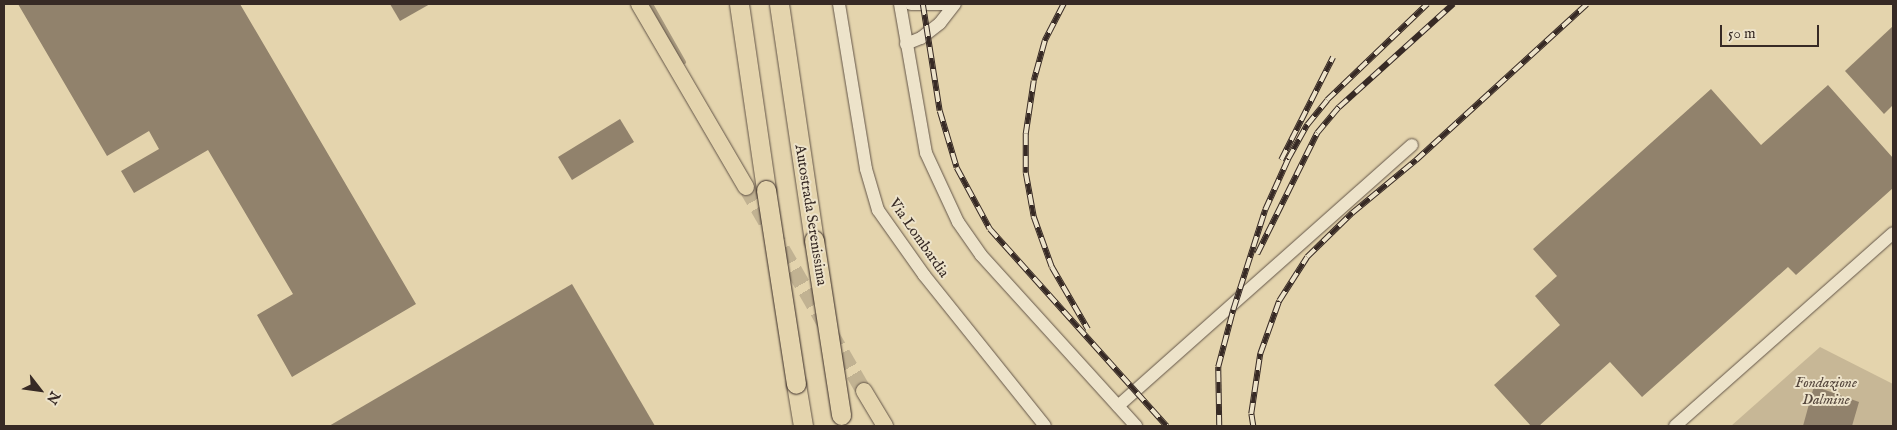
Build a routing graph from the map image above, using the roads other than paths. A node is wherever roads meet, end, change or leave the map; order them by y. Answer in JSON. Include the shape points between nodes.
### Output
{"nodes":[{"id":1,"x":639,"y":4,"type":"edge"},
{"id":2,"x":739,"y":4,"type":"edge"},
{"id":3,"x":779,"y":4,"type":"edge"},
{"id":4,"x":839,"y":4,"type":"edge"},
{"id":5,"x":900,"y":4,"type":"edge"},
{"id":6,"x":911,"y":4,"type":"edge"},
{"id":7,"x":944,"y":4,"type":"edge"},
{"id":8,"x":955,"y":4,"type":"edge"},
{"id":9,"x":906,"y":44,"type":"junction"},
{"id":10,"x":1412,"y":145,"type":"dead end"},
{"id":11,"x":746,"y":187,"type":"tunnel mouth"},
{"id":12,"x":1893,"y":233,"type":"edge"},
{"id":13,"x":864,"y":391,"type":"tunnel mouth"},
{"id":14,"x":1118,"y":406,"type":"junction"},
{"id":15,"x":842,"y":420,"type":"edge"},
{"id":16,"x":803,"y":426,"type":"edge"},
{"id":17,"x":885,"y":426,"type":"edge"},
{"id":18,"x":1045,"y":426,"type":"edge"},
{"id":19,"x":1136,"y":426,"type":"edge"},
{"id":20,"x":1674,"y":426,"type":"edge"}],
"edges":[{"from":1,"to":11,"type":"main road"},
{"from":2,"to":16,"type":"highway","bridge":true},
{"from":3,"to":15,"type":"highway","name":"Autostrada Serenissima","bridge":true},
{"from":4,"to":18,"type":"street","name":"Via Lombardia","via":[[866,169],[878,210],[924,275]]},
{"from":5,"to":9,"type":"street"},
{"from":6,"to":7,"type":"street"},
{"from":8,"to":9,"type":"street","via":[[940,23],[921,38]]},
{"from":9,"to":14,"type":"street","via":[[926,153],[958,222],[981,255]]},
{"from":10,"to":14,"type":"street"},
{"from":12,"to":20,"type":"street"},
{"from":13,"to":17,"type":"main road"},
{"from":14,"to":19,"type":"street"}]}
